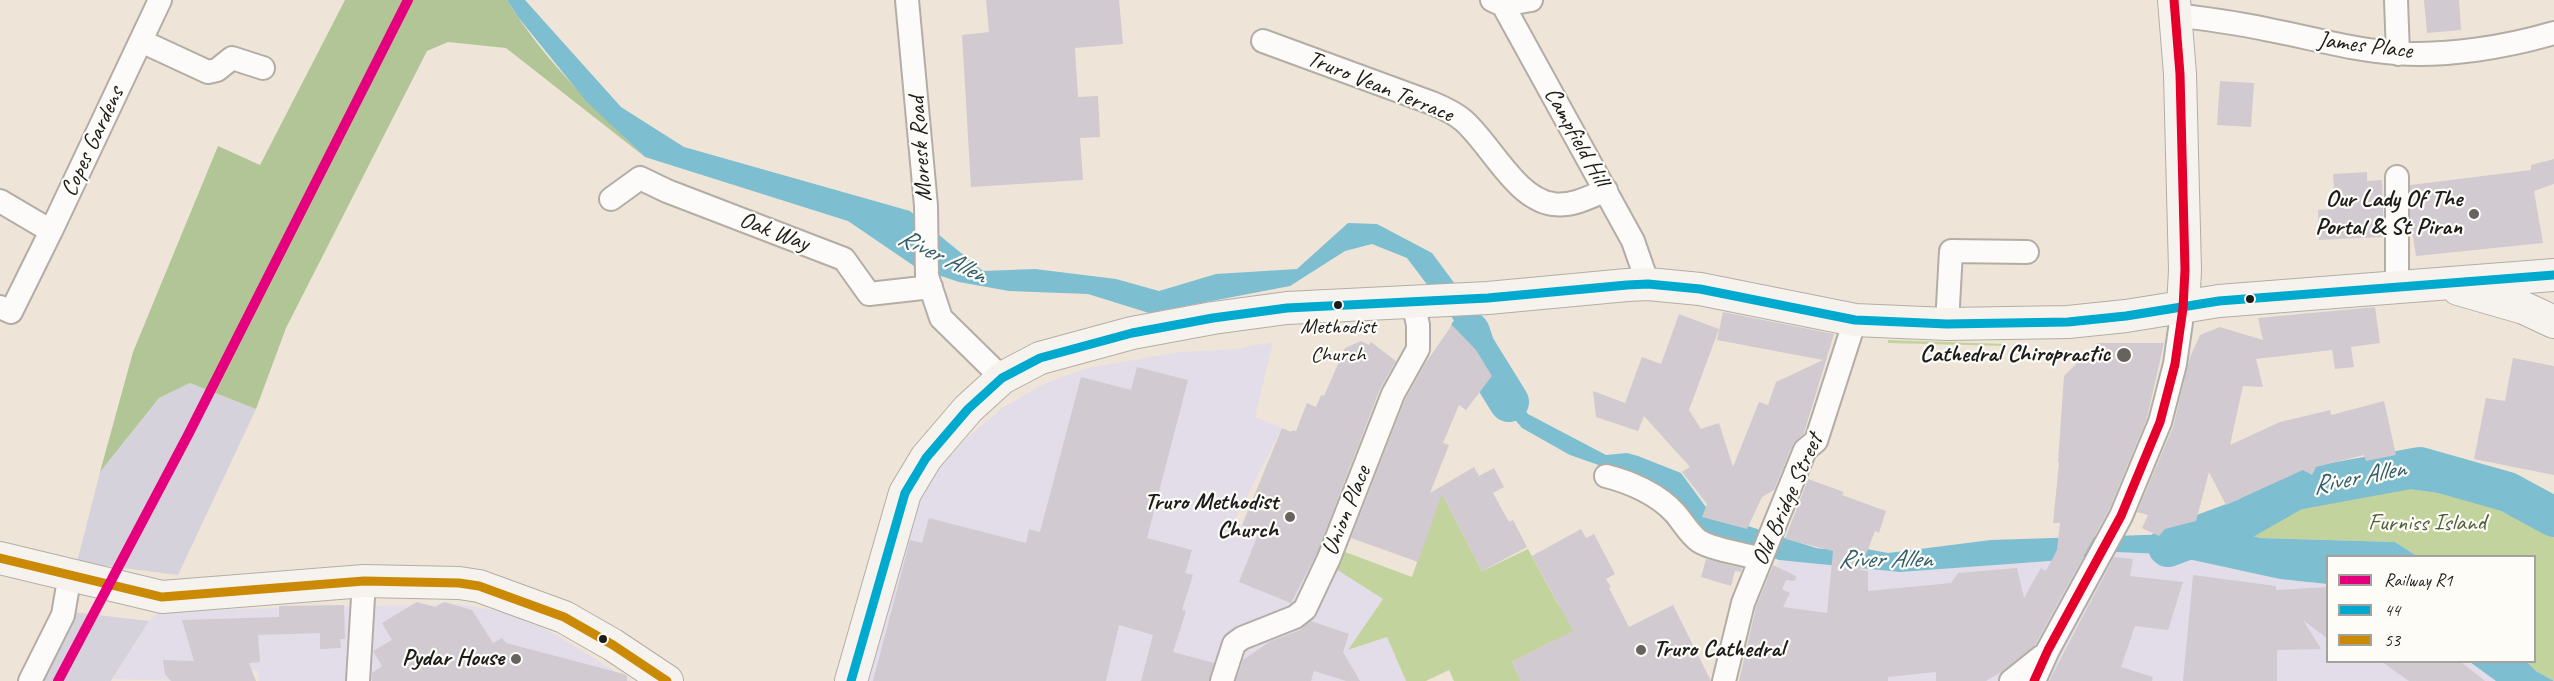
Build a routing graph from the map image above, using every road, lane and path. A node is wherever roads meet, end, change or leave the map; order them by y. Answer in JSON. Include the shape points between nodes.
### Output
{"nodes":[{"id":1,"x":160,"y":0,"type":"edge"},
{"id":2,"x":907,"y":0,"type":"edge"},
{"id":3,"x":1531,"y":0,"type":"edge"},
{"id":4,"x":2396,"y":0,"type":"edge"},
{"id":5,"x":1492,"y":1,"type":"edge"},
{"id":6,"x":2175,"y":8,"type":"edge"},
{"id":7,"x":2554,"y":33,"type":"edge"},
{"id":8,"x":141,"y":41,"type":"junction"},
{"id":9,"x":1263,"y":41,"type":"dead end"},
{"id":10,"x":2398,"y":54,"type":"junction"},
{"id":11,"x":263,"y":68,"type":"dead end"},
{"id":12,"x":2397,"y":177,"type":"dead end"},
{"id":13,"x":1606,"y":190,"type":"junction"},
{"id":14,"x":611,"y":199,"type":"dead end"},
{"id":15,"x":0,"y":201,"type":"edge"},
{"id":16,"x":51,"y":231,"type":"junction"},
{"id":17,"x":2027,"y":252,"type":"dead end"},
{"id":18,"x":2554,"y":275,"type":"edge"},
{"id":19,"x":929,"y":281,"type":"junction"},
{"id":20,"x":1648,"y":284,"type":"junction"},
{"id":21,"x":2446,"y":285,"type":"junction"},
{"id":22,"x":2397,"y":287,"type":"junction"},
{"id":23,"x":1413,"y":302,"type":"junction"},
{"id":24,"x":0,"y":307,"type":"edge"},
{"id":25,"x":2183,"y":308,"type":"junction"},
{"id":26,"x":1855,"y":320,"type":"junction"},
{"id":27,"x":2554,"y":322,"type":"edge"},
{"id":28,"x":1947,"y":324,"type":"junction"},
{"id":29,"x":1002,"y":378,"type":"junction"},
{"id":30,"x":1606,"y":477,"type":"dead end"},
{"id":31,"x":0,"y":558,"type":"edge"},
{"id":32,"x":1761,"y":559,"type":"junction"},
{"id":33,"x":60,"y":571,"type":"junction"},
{"id":34,"x":364,"y":581,"type":"junction"},
{"id":35,"x":2048,"y":650,"type":"junction"},
{"id":36,"x":30,"y":681,"type":"edge"},
{"id":37,"x":358,"y":681,"type":"edge"},
{"id":38,"x":667,"y":681,"type":"edge"},
{"id":39,"x":850,"y":681,"type":"edge"},
{"id":40,"x":1222,"y":681,"type":"edge"},
{"id":41,"x":1724,"y":681,"type":"edge"},
{"id":42,"x":2011,"y":681,"type":"edge"},
{"id":43,"x":2034,"y":681,"type":"edge"}],
"edges":[{"from":1,"to":8,"type":"street","name":"Copes Gardens"},
{"from":2,"to":19,"type":"street","name":"Moresk Road"},
{"from":3,"to":5,"type":"street"},
{"from":4,"to":10,"type":"street"},
{"from":5,"to":13,"type":"street","name":"Campfield Hill"},
{"from":6,"to":10,"type":"street","name":"James Place","via":[[2294,37]]},
{"from":6,"to":25,"type":"main road","via":[[2182,140]]},
{"from":7,"to":10,"type":"street","name":"James Place","via":[[2495,47]]},
{"from":8,"to":11,"type":"street","via":[[208,72],[235,58]]},
{"from":8,"to":16,"type":"street","name":"Copes Gardens"},
{"from":9,"to":13,"type":"street","name":"Truro Vean Terrace","via":[[1456,115],[1526,192],[1540,201],[1570,203]]},
{"from":12,"to":22,"type":"street"},
{"from":13,"to":20,"type":"street","name":"Campfield Hill","via":[[1633,241]]},
{"from":14,"to":19,"type":"street","name":"Oak Way","via":[[640,178],[844,259],[869,294]]},
{"from":15,"to":16,"type":"street"},
{"from":16,"to":24,"type":"street","name":"Copes Gardens","via":[[11,312]]},
{"from":17,"to":28,"type":"street","via":[[1951,251]]},
{"from":18,"to":21,"type":"main road"},
{"from":19,"to":29,"type":"street","name":"Moresk Road","via":[[941,318]]},
{"from":20,"to":23,"type":"main road"},
{"from":20,"to":26,"type":"main road","via":[[1700,289]]},
{"from":21,"to":22,"type":"main road"},
{"from":21,"to":27,"type":"main road","via":[[2524,308]]},
{"from":22,"to":25,"type":"main road","via":[[2219,301]]},
{"from":23,"to":29,"type":"main road","via":[[1287,309],[1213,318],[1132,333],[1040,358]]},
{"from":23,"to":40,"type":"street","name":"Union Place","via":[[1418,349],[1393,393],[1305,609],[1295,617],[1242,638],[1231,649]]},
{"from":25,"to":28,"type":"main road","via":[[2068,322]]},
{"from":25,"to":35,"type":"street","via":[[2175,364],[2160,422],[2121,516]]},
{"from":26,"to":28,"type":"main road"},
{"from":26,"to":32,"type":"street","name":"Old Bridge Street","via":[[1816,441],[1805,450]]},
{"from":29,"to":39,"type":"main road","via":[[947,432],[905,493]]},
{"from":30,"to":32,"type":"street","via":[[1658,499],[1702,543]]},
{"from":31,"to":33,"type":"main road"},
{"from":32,"to":41,"type":"street","name":"Old Bridge Street","via":[[1743,603]]},
{"from":33,"to":34,"type":"main road","via":[[162,597]]},
{"from":33,"to":36,"type":"street","via":[[63,615]]},
{"from":34,"to":37,"type":"street"},
{"from":34,"to":38,"type":"main road","via":[[459,583],[506,594],[593,632]]},
{"from":35,"to":42,"type":"street"},
{"from":35,"to":43,"type":"street"}]}
